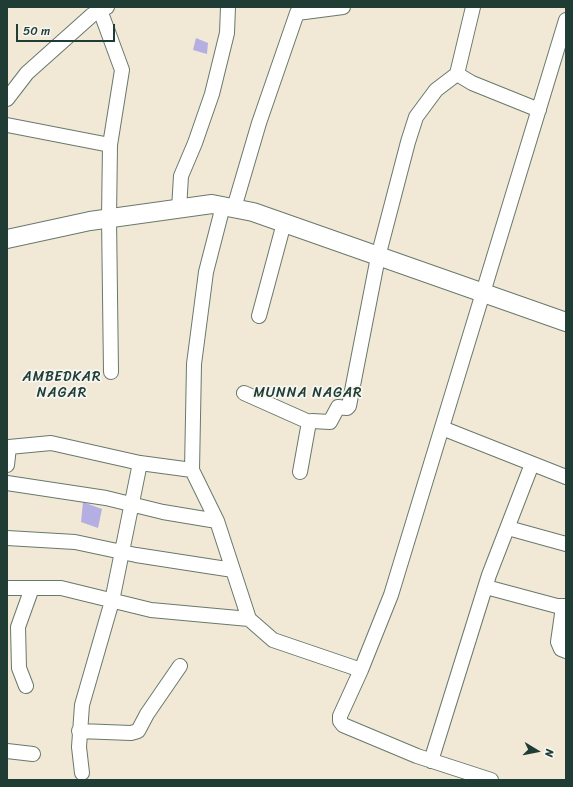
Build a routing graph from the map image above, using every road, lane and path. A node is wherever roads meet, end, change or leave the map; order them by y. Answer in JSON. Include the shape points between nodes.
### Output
{"nodes":[{"id":1,"x":228,"y":7,"type":"edge"},
{"id":2,"x":343,"y":7,"type":"edge"},
{"id":3,"x":473,"y":7,"type":"edge"},
{"id":4,"x":103,"y":8,"type":"edge"},
{"id":5,"x":566,"y":20,"type":"edge"},
{"id":6,"x":561,"y":52,"type":"edge"},
{"id":7,"x":457,"y":74,"type":"junction"},
{"id":8,"x":7,"y":99,"type":"edge"},
{"id":9,"x":539,"y":110,"type":"junction"},
{"id":10,"x":7,"y":125,"type":"edge"},
{"id":11,"x":110,"y":145,"type":"junction"},
{"id":12,"x":228,"y":207,"type":"junction"},
{"id":13,"x":179,"y":209,"type":"junction"},
{"id":14,"x":109,"y":218,"type":"junction"},
{"id":15,"x":284,"y":223,"type":"junction"},
{"id":16,"x":7,"y":239,"type":"edge"},
{"id":17,"x":378,"y":257,"type":"junction"},
{"id":18,"x":483,"y":293,"type":"junction"},
{"id":19,"x":259,"y":316,"type":"dead end"},
{"id":20,"x":566,"y":322,"type":"edge"},
{"id":21,"x":111,"y":372,"type":"dead end"},
{"id":22,"x":244,"y":393,"type":"dead end"},
{"id":23,"x":309,"y":422,"type":"junction"},
{"id":24,"x":442,"y":428,"type":"junction"},
{"id":25,"x":8,"y":447,"type":"edge"},
{"id":26,"x":140,"y":462,"type":"junction"},
{"id":27,"x":532,"y":464,"type":"junction"},
{"id":28,"x":7,"y":465,"type":"edge"},
{"id":29,"x":192,"y":470,"type":"junction"},
{"id":30,"x":300,"y":472,"type":"dead end"},
{"id":31,"x":566,"y":477,"type":"edge"},
{"id":32,"x":7,"y":483,"type":"edge"},
{"id":33,"x":132,"y":504,"type":"junction"},
{"id":34,"x":217,"y":521,"type":"junction"},
{"id":35,"x":508,"y":528,"type":"junction"},
{"id":36,"x":7,"y":538,"type":"edge"},
{"id":37,"x":566,"y":544,"type":"edge"},
{"id":38,"x":122,"y":552,"type":"junction"},
{"id":39,"x":233,"y":570,"type":"junction"},
{"id":40,"x":486,"y":586,"type":"junction"},
{"id":41,"x":7,"y":588,"type":"edge"},
{"id":42,"x":32,"y":588,"type":"junction"},
{"id":43,"x":112,"y":600,"type":"junction"},
{"id":44,"x":564,"y":606,"type":"edge"},
{"id":45,"x":249,"y":619,"type":"junction"},
{"id":46,"x":566,"y":651,"type":"edge"},
{"id":47,"x":180,"y":666,"type":"dead end"},
{"id":48,"x":360,"y":670,"type":"junction"},
{"id":49,"x":26,"y":686,"type":"dead end"},
{"id":50,"x":79,"y":732,"type":"junction"},
{"id":51,"x":7,"y":751,"type":"edge"},
{"id":52,"x":33,"y":754,"type":"dead end"},
{"id":53,"x":431,"y":761,"type":"junction"},
{"id":54,"x":82,"y":773,"type":"dead end"},
{"id":55,"x":491,"y":780,"type":"edge"}],
"edges":[{"from":1,"to":13,"type":"street","via":[[226,33],[212,94],[181,176]]},
{"from":2,"to":12,"type":"street","via":[[297,13]]},
{"from":3,"to":7,"type":"street"},
{"from":4,"to":8,"type":"street","via":[[27,73]]},
{"from":4,"to":11,"type":"street","via":[[122,70]]},
{"from":5,"to":6,"type":"street"},
{"from":6,"to":9,"type":"street"},
{"from":7,"to":9,"type":"street","via":[[472,83]]},
{"from":7,"to":17,"type":"street","via":[[436,90],[416,117]]},
{"from":9,"to":18,"type":"street"},
{"from":10,"to":11,"type":"street"},
{"from":11,"to":14,"type":"street"},
{"from":12,"to":13,"type":"main road","via":[[212,204]]},
{"from":12,"to":15,"type":"main road","via":[[253,212]]},
{"from":12,"to":29,"type":"street","via":[[206,272],[194,364]]},
{"from":13,"to":14,"type":"main road"},
{"from":14,"to":16,"type":"main road"},
{"from":14,"to":21,"type":"street"},
{"from":15,"to":17,"type":"main road"},
{"from":15,"to":19,"type":"street"},
{"from":17,"to":18,"type":"main road"},
{"from":17,"to":23,"type":"street","via":[[349,406],[338,407],[330,422]]},
{"from":18,"to":20,"type":"main road"},
{"from":18,"to":24,"type":"street"},
{"from":22,"to":23,"type":"street"},
{"from":23,"to":30,"type":"street"},
{"from":24,"to":27,"type":"street"},
{"from":24,"to":48,"type":"street","via":[[391,595]]},
{"from":25,"to":26,"type":"street","via":[[51,443]]},
{"from":25,"to":28,"type":"street"},
{"from":26,"to":29,"type":"street"},
{"from":26,"to":33,"type":"street"},
{"from":27,"to":31,"type":"street"},
{"from":27,"to":35,"type":"street"},
{"from":29,"to":34,"type":"street"},
{"from":32,"to":33,"type":"street"},
{"from":33,"to":34,"type":"street"},
{"from":33,"to":38,"type":"street"},
{"from":34,"to":39,"type":"street"},
{"from":35,"to":37,"type":"street"},
{"from":35,"to":40,"type":"street"},
{"from":36,"to":38,"type":"street","via":[[75,542]]},
{"from":38,"to":39,"type":"street"},
{"from":38,"to":43,"type":"street"},
{"from":39,"to":45,"type":"street"},
{"from":40,"to":44,"type":"street"},
{"from":40,"to":53,"type":"street"},
{"from":41,"to":42,"type":"street"},
{"from":42,"to":43,"type":"street","via":[[61,588]]},
{"from":42,"to":49,"type":"street","via":[[18,627],[19,668]]},
{"from":43,"to":45,"type":"street","via":[[152,610]]},
{"from":43,"to":50,"type":"street","via":[[86,686]]},
{"from":44,"to":46,"type":"street","via":[[558,642],[561,649]]},
{"from":45,"to":48,"type":"street","via":[[273,640]]},
{"from":47,"to":50,"type":"street","via":[[138,731]]},
{"from":48,"to":53,"type":"street","via":[[340,716],[343,725]]},
{"from":50,"to":54,"type":"street"},
{"from":51,"to":52,"type":"street"},
{"from":53,"to":55,"type":"street"}]}
